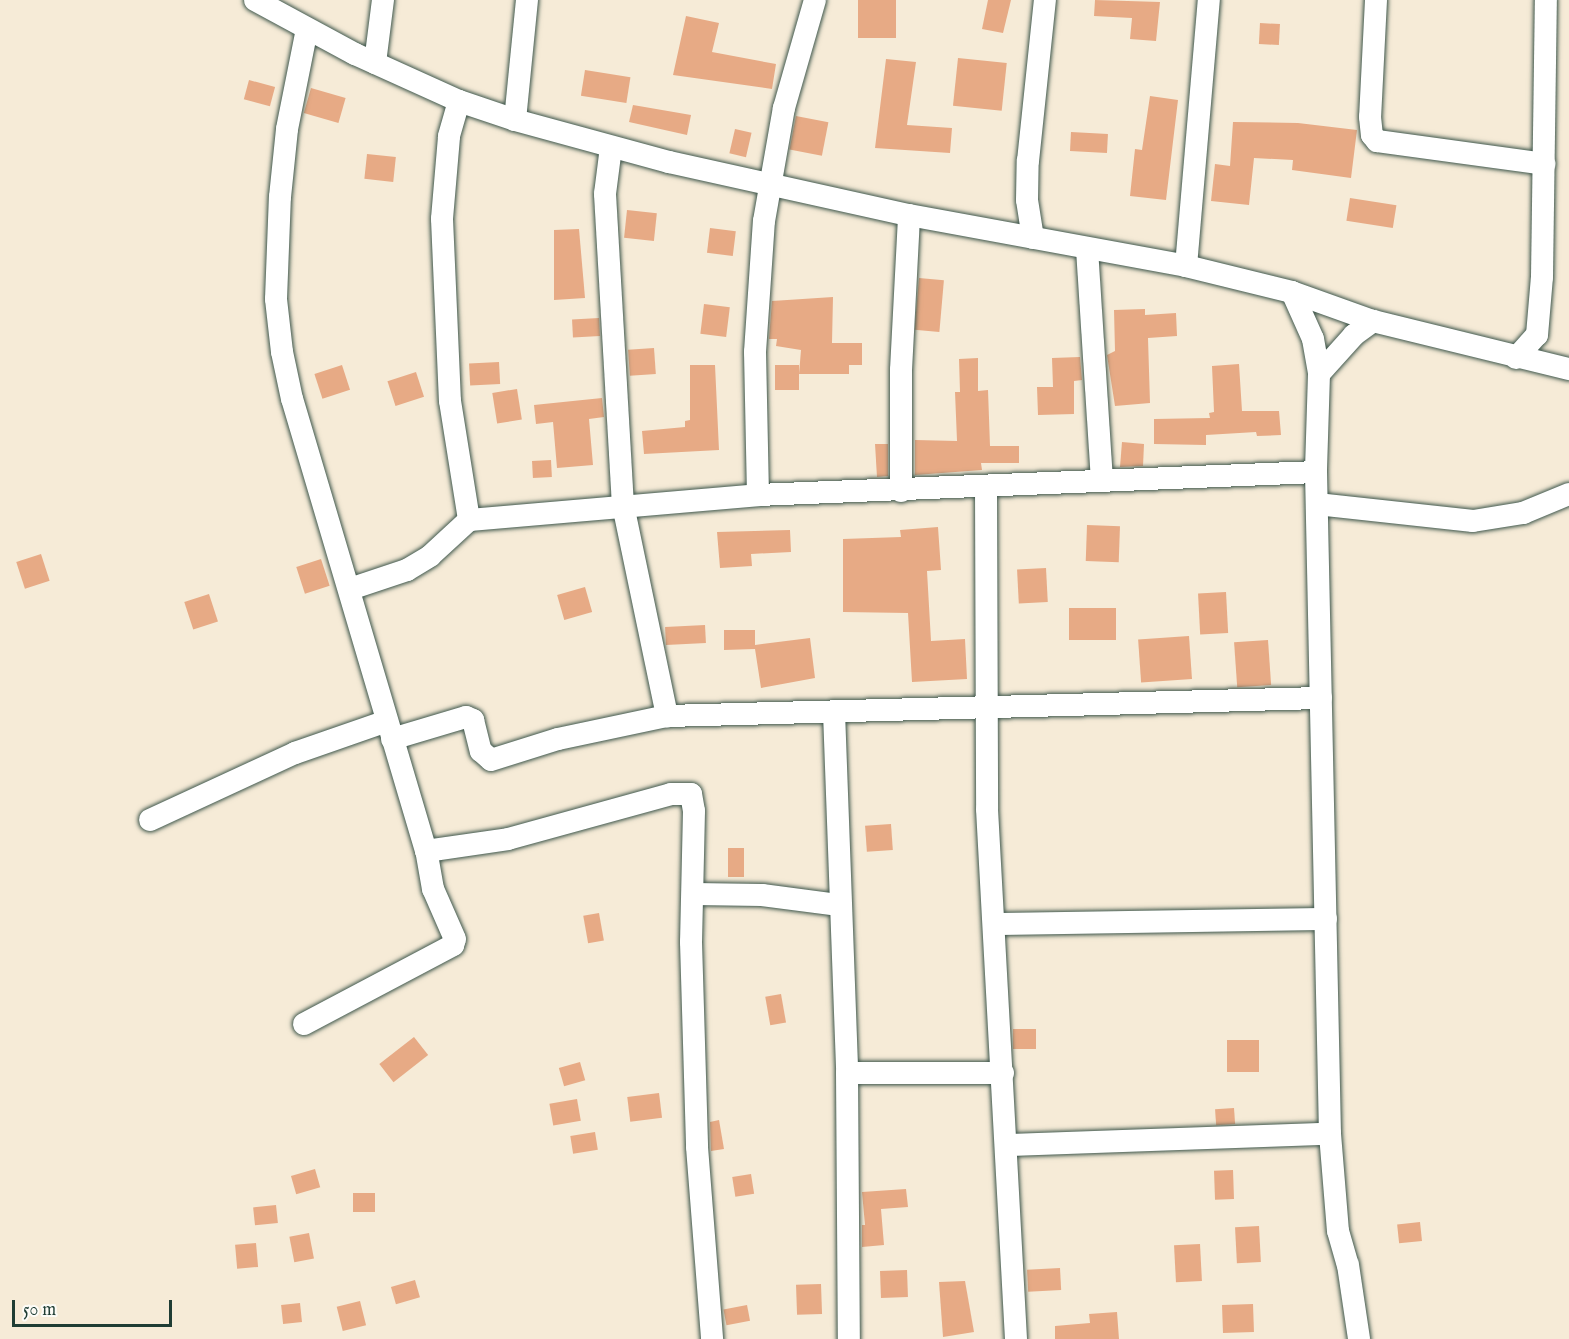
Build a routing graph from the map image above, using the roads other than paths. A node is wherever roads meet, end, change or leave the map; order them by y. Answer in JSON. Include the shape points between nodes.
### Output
{"nodes":[{"id":1,"x":255,"y":0,"type":"edge"},
{"id":2,"x":383,"y":0,"type":"edge"},
{"id":3,"x":527,"y":0,"type":"edge"},
{"id":4,"x":815,"y":0,"type":"edge"},
{"id":5,"x":1045,"y":0,"type":"edge"},
{"id":6,"x":1209,"y":0,"type":"edge"},
{"id":7,"x":1376,"y":0,"type":"edge"},
{"id":8,"x":1546,"y":0,"type":"edge"},
{"id":9,"x":307,"y":29,"type":"junction"},
{"id":10,"x":375,"y":63,"type":"junction"},
{"id":11,"x":459,"y":101,"type":"junction"},
{"id":12,"x":515,"y":120,"type":"junction"},
{"id":13,"x":611,"y":147,"type":"junction"},
{"id":14,"x":1544,"y":164,"type":"junction"},
{"id":15,"x":770,"y":184,"type":"junction"},
{"id":16,"x":909,"y":215,"type":"junction"},
{"id":17,"x":1033,"y":238,"type":"junction"},
{"id":18,"x":1087,"y":249,"type":"junction"},
{"id":19,"x":1186,"y":266,"type":"junction"},
{"id":20,"x":1292,"y":292,"type":"junction"},
{"id":21,"x":1374,"y":321,"type":"junction"},
{"id":22,"x":1537,"y":335,"type":"junction"},
{"id":23,"x":1516,"y":358,"type":"junction"},
{"id":24,"x":1565,"y":369,"type":"edge"},
{"id":25,"x":1320,"y":374,"type":"junction"},
{"id":26,"x":1316,"y":472,"type":"junction"},
{"id":27,"x":1102,"y":481,"type":"junction"},
{"id":28,"x":987,"y":488,"type":"junction"},
{"id":29,"x":901,"y":490,"type":"junction"},
{"id":30,"x":1569,"y":494,"type":"edge"},
{"id":31,"x":758,"y":495,"type":"junction"},
{"id":32,"x":1317,"y":504,"type":"junction"},
{"id":33,"x":623,"y":506,"type":"junction"},
{"id":34,"x":469,"y":520,"type":"junction"},
{"id":35,"x":350,"y":589,"type":"junction"},
{"id":36,"x":1321,"y":698,"type":"junction"},
{"id":37,"x":988,"y":708,"type":"junction"},
{"id":38,"x":834,"y":712,"type":"junction"},
{"id":39,"x":667,"y":716,"type":"junction"},
{"id":40,"x":390,"y":730,"type":"junction"},
{"id":41,"x":150,"y":820,"type":"dead end"},
{"id":42,"x":426,"y":851,"type":"junction"},
{"id":43,"x":694,"y":894,"type":"junction"},
{"id":44,"x":839,"y":905,"type":"junction"},
{"id":45,"x":1326,"y":919,"type":"junction"},
{"id":46,"x":995,"y":924,"type":"junction"},
{"id":47,"x":304,"y":1024,"type":"dead end"},
{"id":48,"x":847,"y":1073,"type":"junction"},
{"id":49,"x":1003,"y":1073,"type":"junction"},
{"id":50,"x":1330,"y":1134,"type":"junction"},
{"id":51,"x":1007,"y":1145,"type":"junction"},
{"id":52,"x":712,"y":1339,"type":"edge"},
{"id":53,"x":849,"y":1339,"type":"edge"},
{"id":54,"x":1016,"y":1339,"type":"edge"},
{"id":55,"x":1359,"y":1339,"type":"edge"}],
"edges":[{"from":1,"to":9,"type":"street"},
{"from":2,"to":10,"type":"street"},
{"from":3,"to":12,"type":"street"},
{"from":4,"to":15,"type":"street","via":[[784,108]]},
{"from":5,"to":17,"type":"street","via":[[1028,161],[1027,200]]},
{"from":6,"to":19,"type":"street"},
{"from":7,"to":14,"type":"street","via":[[1370,117],[1372,135],[1377,141]]},
{"from":8,"to":14,"type":"street"},
{"from":9,"to":10,"type":"street"},
{"from":9,"to":35,"type":"street","via":[[287,129],[276,299],[292,399]]},
{"from":10,"to":11,"type":"street"},
{"from":11,"to":12,"type":"street"},
{"from":11,"to":34,"type":"street","via":[[449,137],[442,219],[450,401]]},
{"from":12,"to":13,"type":"street"},
{"from":13,"to":15,"type":"street"},
{"from":13,"to":33,"type":"street","via":[[605,194]]},
{"from":14,"to":22,"type":"street","via":[[1544,247]]},
{"from":15,"to":16,"type":"street"},
{"from":15,"to":31,"type":"street","via":[[759,268],[755,352]]},
{"from":16,"to":17,"type":"street"},
{"from":16,"to":29,"type":"street","via":[[901,370]]},
{"from":17,"to":18,"type":"street"},
{"from":18,"to":19,"type":"street"},
{"from":18,"to":27,"type":"street"},
{"from":19,"to":20,"type":"street"},
{"from":20,"to":21,"type":"street"},
{"from":20,"to":25,"type":"street","via":[[1313,339]]},
{"from":21,"to":23,"type":"street"},
{"from":21,"to":25,"type":"street","via":[[1353,335]]},
{"from":22,"to":23,"type":"street"},
{"from":22,"to":24,"type":"street"},
{"from":23,"to":24,"type":"street"},
{"from":25,"to":26,"type":"street"},
{"from":26,"to":27,"type":"street"},
{"from":26,"to":32,"type":"street"},
{"from":27,"to":28,"type":"street"},
{"from":28,"to":29,"type":"street"},
{"from":28,"to":37,"type":"street"},
{"from":29,"to":31,"type":"street"},
{"from":30,"to":32,"type":"street","via":[[1514,515],[1473,521]]},
{"from":31,"to":33,"type":"street"},
{"from":32,"to":36,"type":"street"},
{"from":33,"to":34,"type":"street"},
{"from":33,"to":39,"type":"street"},
{"from":34,"to":35,"type":"street","via":[[430,556],[407,570]]},
{"from":35,"to":40,"type":"street"},
{"from":36,"to":37,"type":"street"},
{"from":36,"to":45,"type":"street"},
{"from":37,"to":38,"type":"street"},
{"from":37,"to":46,"type":"street","via":[[987,809]]},
{"from":38,"to":39,"type":"street"},
{"from":38,"to":44,"type":"street"},
{"from":39,"to":40,"type":"street","via":[[558,739],[491,760],[481,751],[473,720],[466,717]]},
{"from":40,"to":41,"type":"street","via":[[295,753]]},
{"from":40,"to":42,"type":"street"},
{"from":42,"to":43,"type":"street","via":[[541,831],[682,792],[691,794],[694,801]]},
{"from":42,"to":47,"type":"street","via":[[433,889],[454,935],[453,945]]},
{"from":43,"to":44,"type":"street","via":[[762,895]]},
{"from":43,"to":52,"type":"street","via":[[691,942],[697,1147]]},
{"from":44,"to":48,"type":"street"},
{"from":45,"to":46,"type":"street"},
{"from":45,"to":50,"type":"street"},
{"from":46,"to":49,"type":"street"},
{"from":48,"to":49,"type":"street"},
{"from":48,"to":53,"type":"street"},
{"from":49,"to":51,"type":"street"},
{"from":50,"to":51,"type":"street"},
{"from":50,"to":55,"type":"street","via":[[1338,1231],[1348,1266]]},
{"from":51,"to":54,"type":"street"}]}
